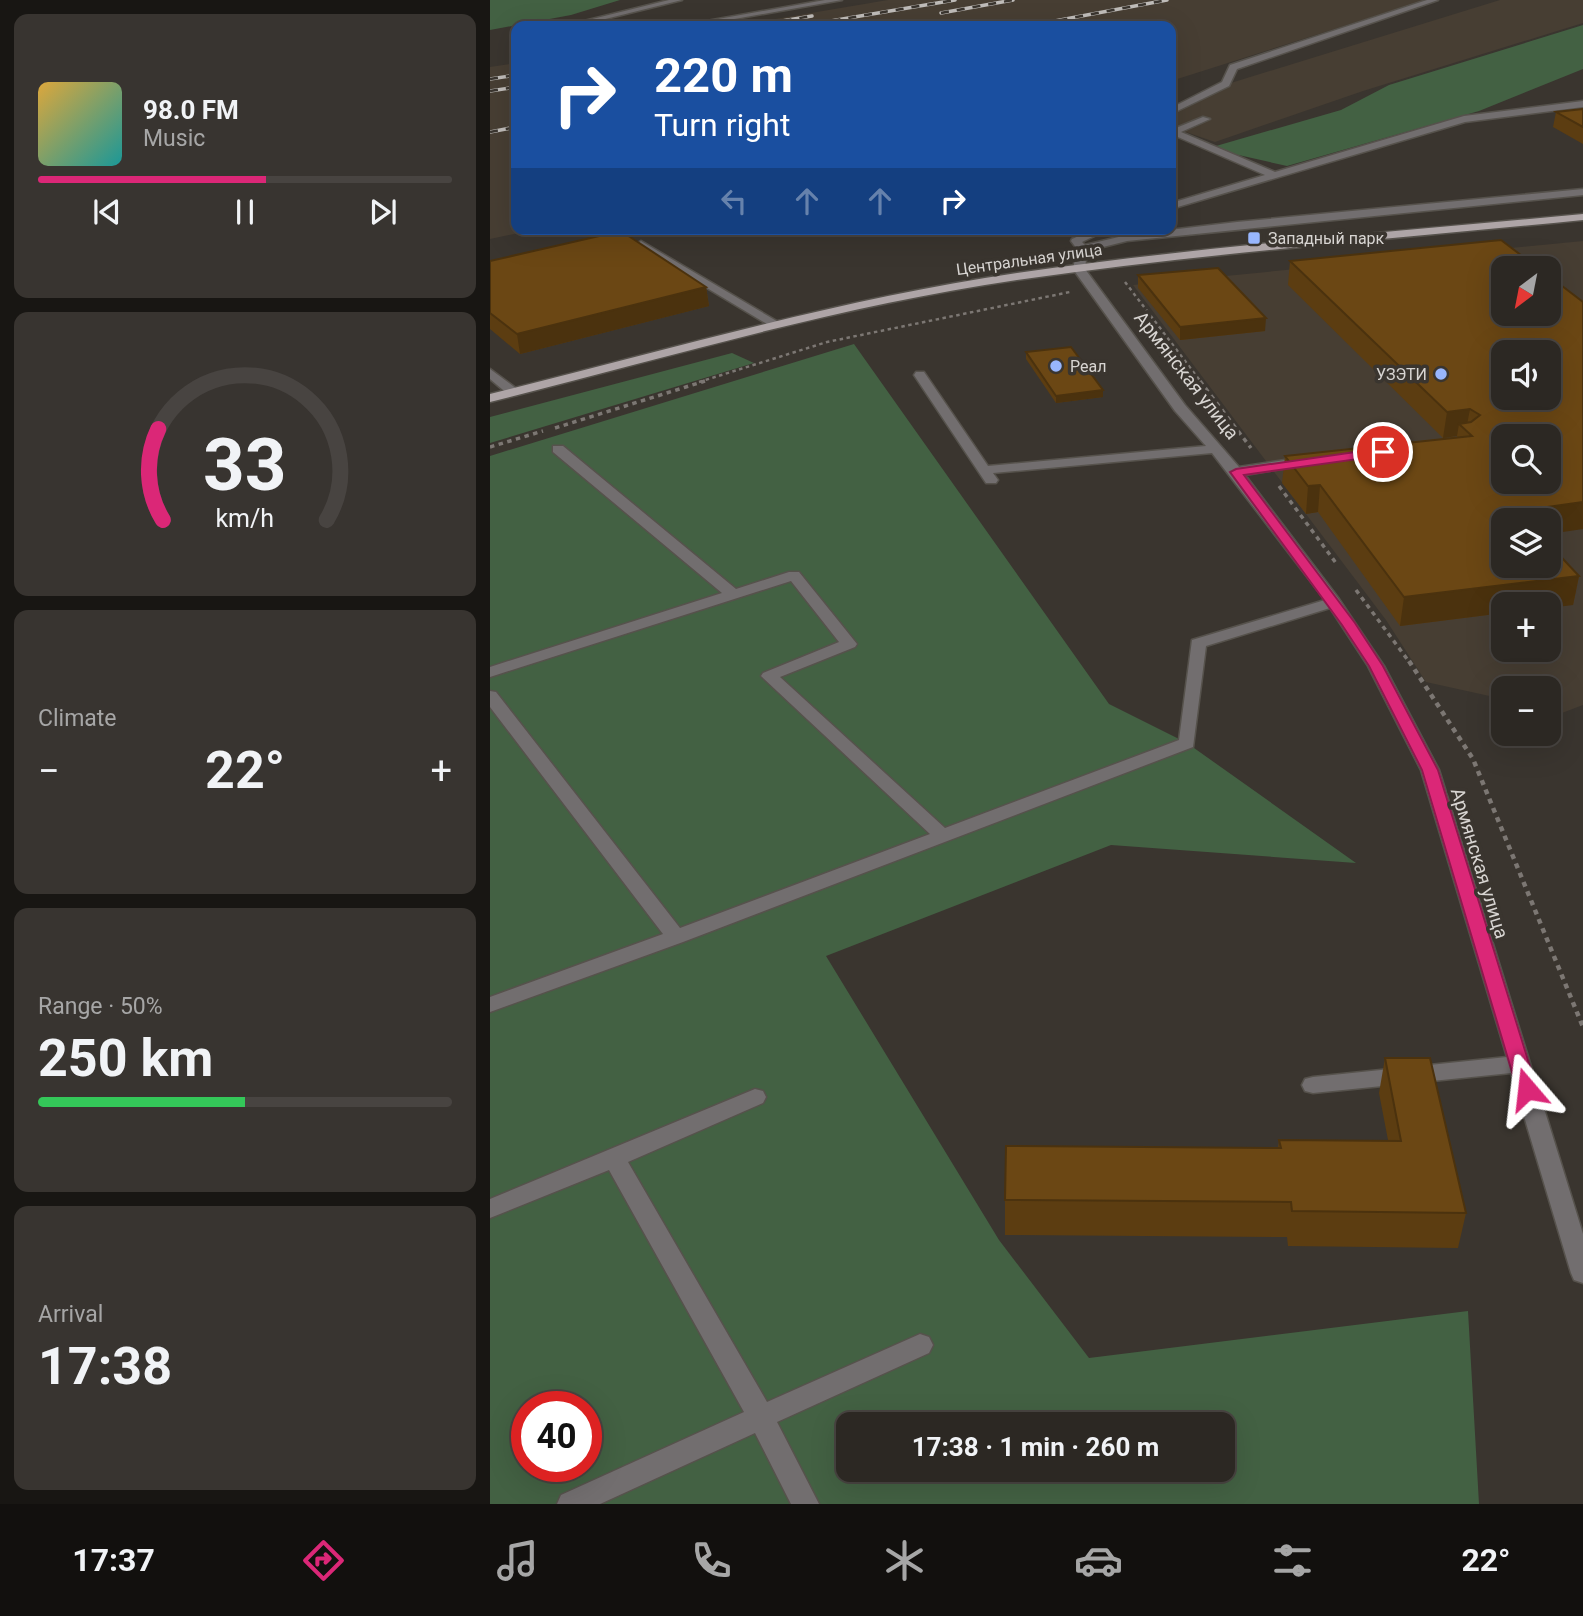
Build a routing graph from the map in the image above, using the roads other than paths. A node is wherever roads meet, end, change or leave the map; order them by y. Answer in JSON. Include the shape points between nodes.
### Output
{"nodes":[{"id":1,"x":678,"y":0,"type":"edge"},
{"id":2,"x":838,"y":0,"type":"edge"},
{"id":3,"x":1434,"y":0,"type":"edge"},
{"id":4,"x":589,"y":21,"type":"edge"},
{"id":5,"x":713,"y":21,"type":"edge"},
{"id":6,"x":1583,"y":104,"type":"edge"},
{"id":7,"x":1176,"y":109,"type":"edge"},
{"id":8,"x":1206,"y":119,"type":"dead end"},
{"id":9,"x":1176,"y":130,"type":"edge"},
{"id":10,"x":1176,"y":133,"type":"edge"},
{"id":11,"x":1274,"y":175,"type":"junction"},
{"id":12,"x":1583,"y":192,"type":"edge"},
{"id":13,"x":1176,"y":204,"type":"edge"},
{"id":14,"x":1583,"y":218,"type":"edge"},
{"id":15,"x":1176,"y":232,"type":"edge"},
{"id":16,"x":1090,"y":235,"type":"edge"},
{"id":17,"x":1152,"y":235,"type":"edge"},
{"id":18,"x":640,"y":244,"type":"edge"},
{"id":19,"x":1082,"y":249,"type":"junction"},
{"id":20,"x":1079,"y":269,"type":"junction"},
{"id":21,"x":776,"y":325,"type":"junction"},
{"id":22,"x":490,"y":373,"type":"edge"},
{"id":23,"x":920,"y":375,"type":"dead end"},
{"id":24,"x":513,"y":392,"type":"junction"},
{"id":25,"x":490,"y":398,"type":"edge"},
{"id":26,"x":558,"y":449,"type":"dead end"},
{"id":27,"x":1216,"y":449,"type":"junction"},
{"id":28,"x":1313,"y":460,"type":"edge"},
{"id":29,"x":1236,"y":472,"type":"junction"},
{"id":30,"x":733,"y":594,"type":"junction"},
{"id":31,"x":1334,"y":602,"type":"junction"},
{"id":32,"x":490,"y":672,"type":"edge"},
{"id":33,"x":490,"y":696,"type":"edge"},
{"id":34,"x":943,"y":836,"type":"junction"},
{"id":35,"x":676,"y":937,"type":"junction"},
{"id":36,"x":490,"y":1004,"type":"edge"},
{"id":37,"x":1519,"y":1064,"type":"junction"},
{"id":38,"x":1313,"y":1086,"type":"dead end"},
{"id":39,"x":755,"y":1097,"type":"dead end"},
{"id":40,"x":614,"y":1158,"type":"junction"},
{"id":41,"x":490,"y":1209,"type":"edge"},
{"id":42,"x":1583,"y":1273,"type":"edge"},
{"id":43,"x":920,"y":1345,"type":"dead end"},
{"id":44,"x":761,"y":1417,"type":"junction"},
{"id":45,"x":571,"y":1504,"type":"edge"},
{"id":46,"x":805,"y":1504,"type":"edge"}],
"edges":[{"from":1,"to":4,"type":"street"},
{"from":2,"to":5,"type":"street"},
{"from":3,"to":7,"type":"street","via":[[1233,67],[1226,84]]},
{"from":6,"to":11,"type":"street","via":[[1464,119]]},
{"from":8,"to":9,"type":"street"},
{"from":10,"to":11,"type":"street"},
{"from":11,"to":13,"type":"street"},
{"from":12,"to":15,"type":"street"},
{"from":14,"to":20,"type":"main road","name":"Центральная улица"},
{"from":16,"to":19,"type":"street","via":[[1076,241]]},
{"from":17,"to":19,"type":"street"},
{"from":18,"to":21,"type":"street"},
{"from":19,"to":20,"type":"street"},
{"from":20,"to":21,"type":"main road","name":"Центральная улица","via":[[934,291]]},
{"from":20,"to":27,"type":"street","name":"Армянская улица","via":[[1180,408]]},
{"from":21,"to":24,"type":"main road","name":"Центральная улица"},
{"from":22,"to":24,"type":"street"},
{"from":23,"to":27,"type":"street","via":[[988,476]]},
{"from":24,"to":25,"type":"main road","name":"Центральная улица"},
{"from":26,"to":30,"type":"street"},
{"from":27,"to":29,"type":"street","name":"Армянская улица"},
{"from":28,"to":29,"type":"street"},
{"from":29,"to":31,"type":"street","name":"Армянская улица"},
{"from":30,"to":32,"type":"street"},
{"from":30,"to":34,"type":"street","via":[[794,575],[849,644],[769,676]]},
{"from":31,"to":34,"type":"street","via":[[1198,643],[1188,743]]},
{"from":31,"to":37,"type":"street","name":"Армянская улица","via":[[1376,666],[1430,770]]},
{"from":33,"to":35,"type":"street"},
{"from":34,"to":35,"type":"street"},
{"from":35,"to":36,"type":"street"},
{"from":37,"to":38,"type":"street"},
{"from":37,"to":42,"type":"street","name":"Армянская улица"},
{"from":39,"to":40,"type":"street"},
{"from":40,"to":41,"type":"street"},
{"from":40,"to":44,"type":"street"},
{"from":43,"to":44,"type":"street"},
{"from":44,"to":45,"type":"street"},
{"from":44,"to":46,"type":"street"}]}
